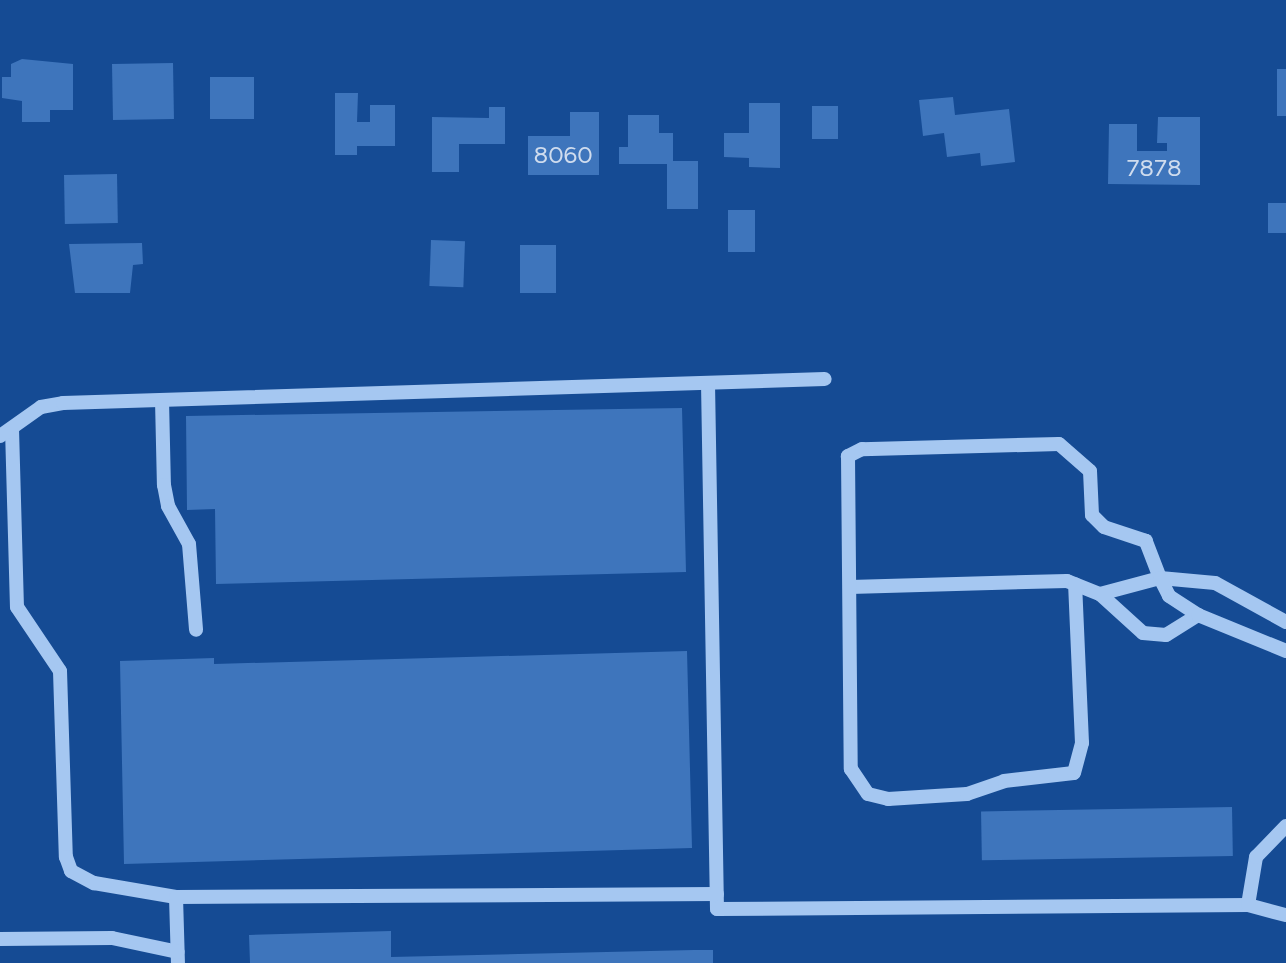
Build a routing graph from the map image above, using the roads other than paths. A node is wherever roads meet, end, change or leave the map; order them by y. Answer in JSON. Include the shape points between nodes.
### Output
{"nodes":[{"id":1,"x":825,"y":379,"type":"dead end"},
{"id":2,"x":708,"y":383,"type":"junction"},
{"id":3,"x":162,"y":400,"type":"junction"},
{"id":4,"x":6,"y":432,"type":"edge"},
{"id":5,"x":1160,"y":578,"type":"junction"},
{"id":6,"x":1075,"y":584,"type":"junction"},
{"id":7,"x":850,"y":587,"type":"junction"},
{"id":8,"x":1100,"y":594,"type":"junction"},
{"id":9,"x":1198,"y":615,"type":"junction"},
{"id":10,"x":1286,"y":622,"type":"edge"},
{"id":11,"x":196,"y":630,"type":"dead end"},
{"id":12,"x":1286,"y":651,"type":"edge"},
{"id":13,"x":1286,"y":826,"type":"edge"},
{"id":14,"x":717,"y":894,"type":"junction"},
{"id":15,"x":176,"y":897,"type":"junction"},
{"id":16,"x":1248,"y":905,"type":"junction"},
{"id":17,"x":1286,"y":915,"type":"edge"},
{"id":18,"x":0,"y":939,"type":"edge"},
{"id":19,"x":178,"y":958,"type":"edge"}],
"edges":[{"from":1,"to":2,"type":"lane"},
{"from":2,"to":3,"type":"lane"},
{"from":2,"to":14,"type":"lane"},
{"from":3,"to":4,"type":"lane","via":[[41,407]]},
{"from":3,"to":11,"type":"lane","via":[[164,485],[168,506],[189,544]]},
{"from":4,"to":15,"type":"lane","via":[[17,607],[60,671],[66,857],[71,871],[94,883]]},
{"from":5,"to":7,"type":"lane","via":[[1146,541],[1104,527],[1092,515],[1090,471],[1078,456],[1037,440],[862,449],[848,456]]},
{"from":5,"to":8,"type":"lane"},
{"from":5,"to":9,"type":"lane","via":[[1169,596]]},
{"from":5,"to":10,"type":"lane","via":[[1215,583]]},
{"from":6,"to":7,"type":"lane"},
{"from":6,"to":7,"type":"lane","via":[[1082,743],[1074,773],[1004,781],[967,794],[888,799],[868,794],[851,769]]},
{"from":6,"to":8,"type":"lane"},
{"from":8,"to":9,"type":"lane","via":[[1143,633],[1166,635]]},
{"from":9,"to":12,"type":"lane"},
{"from":13,"to":16,"type":"lane","via":[[1256,857]]},
{"from":14,"to":15,"type":"lane"},
{"from":14,"to":16,"type":"lane","via":[[717,909]]},
{"from":15,"to":19,"type":"lane"},
{"from":16,"to":17,"type":"lane"},
{"from":18,"to":19,"type":"lane","via":[[112,938]]}]}
